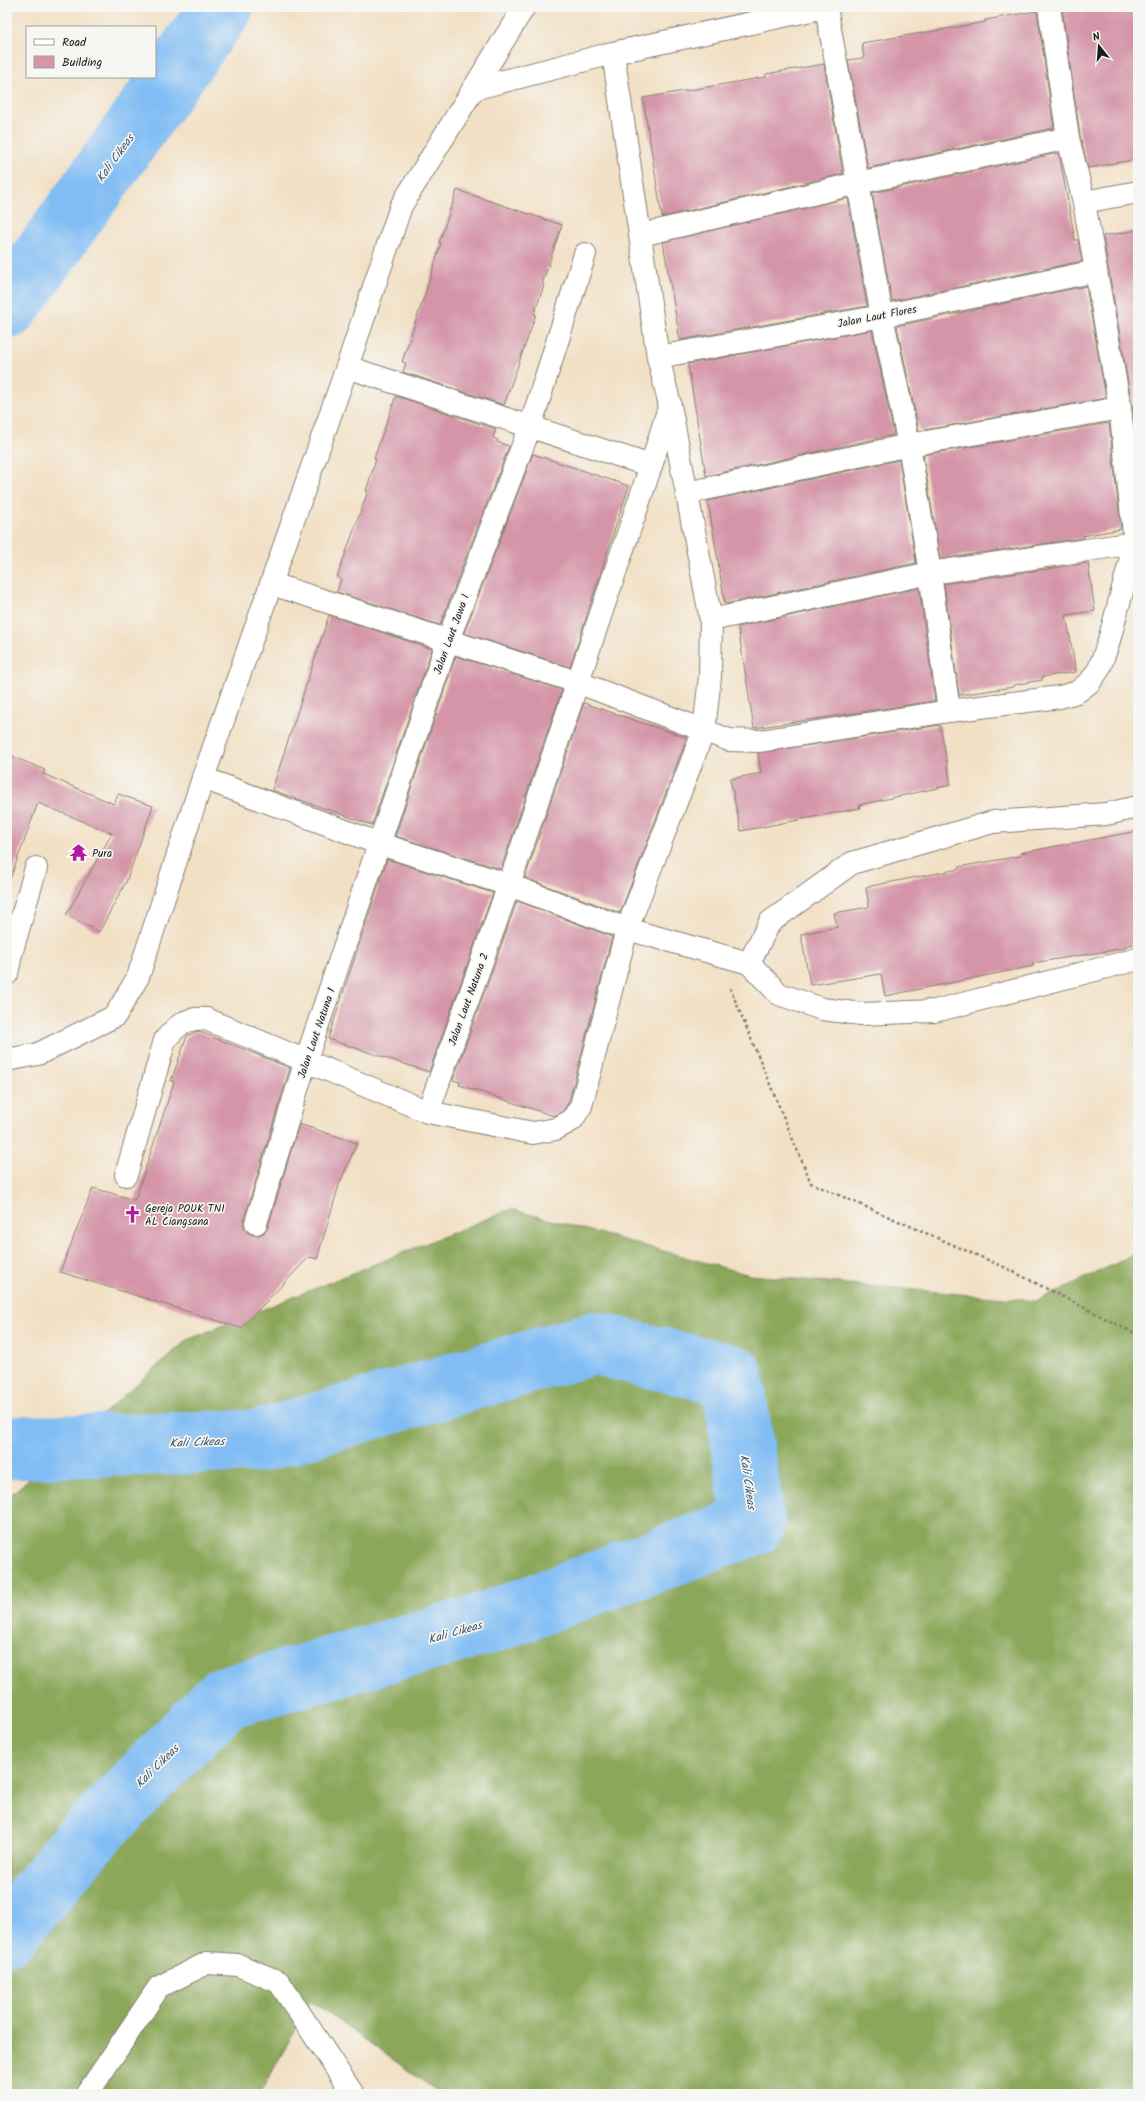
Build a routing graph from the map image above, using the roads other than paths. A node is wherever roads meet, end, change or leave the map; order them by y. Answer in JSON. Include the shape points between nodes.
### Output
{"nodes":[{"id":1,"x":524,"y":7,"type":"edge"},
{"id":2,"x":826,"y":7,"type":"edge"},
{"id":3,"x":1049,"y":7,"type":"edge"},
{"id":4,"x":613,"y":52,"type":"junction"},
{"id":5,"x":473,"y":89,"type":"junction"},
{"id":6,"x":1068,"y":138,"type":"junction"},
{"id":7,"x":858,"y":183,"type":"junction"},
{"id":8,"x":1138,"y":192,"type":"edge"},
{"id":9,"x":1084,"y":202,"type":"junction"},
{"id":10,"x":641,"y":234,"type":"junction"},
{"id":11,"x":585,"y":254,"type":"dead end"},
{"id":12,"x":1096,"y":271,"type":"junction"},
{"id":13,"x":882,"y":316,"type":"junction"},
{"id":14,"x":658,"y":357,"type":"junction"},
{"id":15,"x":347,"y":367,"type":"junction"},
{"id":16,"x":670,"y":405,"type":"junction"},
{"id":17,"x":1120,"y":408,"type":"junction"},
{"id":18,"x":530,"y":427,"type":"junction"},
{"id":19,"x":909,"y":445,"type":"junction"},
{"id":20,"x":651,"y":466,"type":"junction"},
{"id":21,"x":687,"y":493,"type":"junction"},
{"id":22,"x":1137,"y":542,"type":"edge"},
{"id":23,"x":930,"y":573,"type":"junction"},
{"id":24,"x":272,"y":584,"type":"junction"},
{"id":25,"x":711,"y":620,"type":"junction"},
{"id":26,"x":448,"y":640,"type":"junction"},
{"id":27,"x":577,"y":682,"type":"junction"},
{"id":28,"x":949,"y":711,"type":"junction"},
{"id":29,"x":704,"y":730,"type":"junction"},
{"id":30,"x":210,"y":781,"type":"junction"},
{"id":31,"x":1138,"y":807,"type":"edge"},
{"id":32,"x":380,"y":844,"type":"junction"},
{"id":33,"x":36,"y":868,"type":"dead end"},
{"id":34,"x":509,"y":885,"type":"junction"},
{"id":35,"x":627,"y":929,"type":"junction"},
{"id":36,"x":1138,"y":959,"type":"edge"},
{"id":37,"x":749,"y":963,"type":"junction"},
{"id":38,"x":7,"y":974,"type":"edge"},
{"id":39,"x":7,"y":1060,"type":"edge"},
{"id":40,"x":306,"y":1060,"type":"junction"},
{"id":41,"x":428,"y":1112,"type":"junction"},
{"id":42,"x":126,"y":1175,"type":"dead end"},
{"id":43,"x":256,"y":1224,"type":"dead end"},
{"id":44,"x":87,"y":2094,"type":"edge"},
{"id":45,"x":353,"y":2094,"type":"edge"}],
"edges":[{"from":1,"to":5,"type":"street"},
{"from":2,"to":4,"type":"street"},
{"from":2,"to":7,"type":"street"},
{"from":3,"to":6,"type":"street"},
{"from":4,"to":5,"type":"street"},
{"from":4,"to":10,"type":"street"},
{"from":5,"to":15,"type":"street","via":[[401,206]]},
{"from":6,"to":7,"type":"street"},
{"from":6,"to":9,"type":"street"},
{"from":7,"to":10,"type":"street"},
{"from":7,"to":13,"type":"street"},
{"from":8,"to":9,"type":"street"},
{"from":9,"to":12,"type":"street"},
{"from":10,"to":14,"type":"street"},
{"from":11,"to":18,"type":"street","name":"Jalan Laut Jawa 1"},
{"from":12,"to":13,"type":"street","name":"Jalan Laut Flores"},
{"from":12,"to":17,"type":"street"},
{"from":13,"to":14,"type":"street","name":"Jalan Laut Flores"},
{"from":13,"to":19,"type":"street"},
{"from":14,"to":16,"type":"street"},
{"from":15,"to":18,"type":"street"},
{"from":15,"to":24,"type":"street"},
{"from":16,"to":20,"type":"street","name":"Jalan Laut Natuna 2"},
{"from":16,"to":21,"type":"street"},
{"from":17,"to":19,"type":"street"},
{"from":17,"to":22,"type":"street"},
{"from":18,"to":20,"type":"street"},
{"from":18,"to":26,"type":"street","name":"Jalan Laut Jawa 1"},
{"from":19,"to":21,"type":"street"},
{"from":19,"to":23,"type":"street"},
{"from":20,"to":27,"type":"street","name":"Jalan Laut Natuna 2"},
{"from":21,"to":25,"type":"street"},
{"from":22,"to":23,"type":"street"},
{"from":22,"to":28,"type":"street","via":[[1108,644],[1099,669],[1090,682],[1077,692],[1060,697]]},
{"from":23,"to":25,"type":"street"},
{"from":23,"to":28,"type":"street"},
{"from":24,"to":26,"type":"street"},
{"from":24,"to":30,"type":"street"},
{"from":25,"to":29,"type":"street","via":[[710,677]]},
{"from":26,"to":27,"type":"street"},
{"from":26,"to":32,"type":"street","name":"Jalan Laut Jawa 1"},
{"from":27,"to":29,"type":"street"},
{"from":27,"to":34,"type":"street","name":"Jalan Laut Natuna 2"},
{"from":28,"to":29,"type":"street","via":[[760,741],[729,740]]},
{"from":29,"to":35,"type":"street"},
{"from":30,"to":32,"type":"street"},
{"from":30,"to":39,"type":"street","via":[[138,977],[115,1016],[38,1054]]},
{"from":31,"to":37,"type":"street","via":[[1106,814],[993,822],[852,863],[770,922]]},
{"from":32,"to":34,"type":"street"},
{"from":32,"to":40,"type":"street","name":"Jalan Laut Natuna 1"},
{"from":33,"to":38,"type":"street"},
{"from":34,"to":35,"type":"street"},
{"from":34,"to":41,"type":"street","name":"Jalan Laut Natuna 2"},
{"from":35,"to":37,"type":"street"},
{"from":35,"to":41,"type":"street","via":[[588,1084],[581,1106],[572,1120],[556,1129],[533,1133]]},
{"from":36,"to":37,"type":"street","via":[[935,1011],[861,1014],[822,1010],[779,994]]},
{"from":40,"to":41,"type":"street"},
{"from":40,"to":42,"type":"street","via":[[206,1019],[195,1018],[184,1022],[165,1040]]},
{"from":40,"to":43,"type":"street","name":"Jalan Laut Natuna 1"},
{"from":44,"to":45,"type":"street","via":[[159,1987],[207,1963],[238,1965],[279,1982]]}]}
